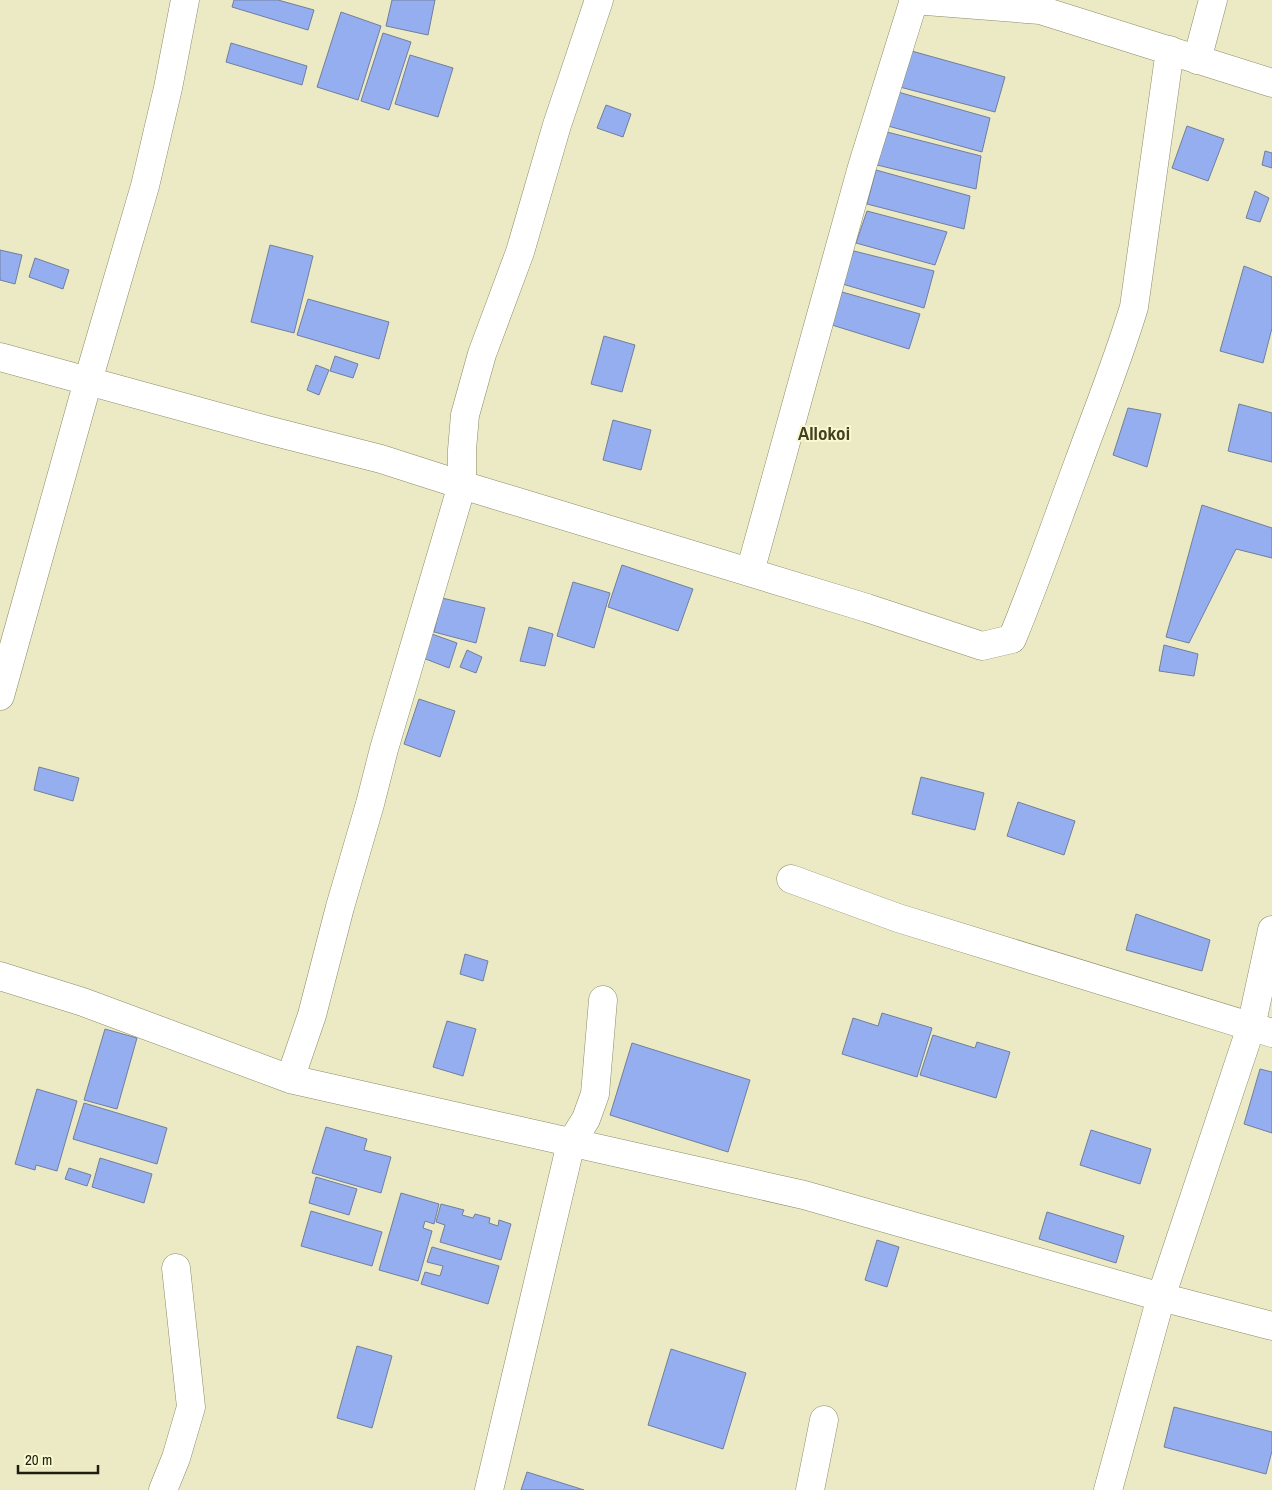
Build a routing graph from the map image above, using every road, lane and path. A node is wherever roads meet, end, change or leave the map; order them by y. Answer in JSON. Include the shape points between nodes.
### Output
{"nodes":[{"id":1,"x":185,"y":0,"type":"edge"},
{"id":2,"x":599,"y":0,"type":"edge"},
{"id":3,"x":914,"y":0,"type":"edge"},
{"id":4,"x":1213,"y":0,"type":"edge"},
{"id":5,"x":1170,"y":50,"type":"junction"},
{"id":6,"x":1197,"y":60,"type":"junction"},
{"id":7,"x":1272,"y":83,"type":"edge"},
{"id":8,"x":0,"y":357,"type":"edge"},
{"id":9,"x":88,"y":381,"type":"junction"},
{"id":10,"x":462,"y":485,"type":"junction"},
{"id":11,"x":750,"y":572,"type":"junction"},
{"id":12,"x":0,"y":696,"type":"edge"},
{"id":13,"x":791,"y":879,"type":"dead end"},
{"id":14,"x":1272,"y":930,"type":"edge"},
{"id":15,"x":0,"y":976,"type":"edge"},
{"id":16,"x":603,"y":1000,"type":"dead end"},
{"id":17,"x":1261,"y":1030,"type":"edge"},
{"id":18,"x":290,"y":1079,"type":"junction"},
{"id":19,"x":571,"y":1143,"type":"junction"},
{"id":20,"x":176,"y":1268,"type":"dead end"},
{"id":21,"x":1161,"y":1297,"type":"junction"},
{"id":22,"x":1272,"y":1326,"type":"edge"},
{"id":23,"x":824,"y":1420,"type":"dead end"},
{"id":24,"x":163,"y":1490,"type":"edge"},
{"id":25,"x":489,"y":1490,"type":"edge"},
{"id":26,"x":810,"y":1490,"type":"edge"},
{"id":27,"x":1108,"y":1490,"type":"edge"}],
"edges":[{"from":1,"to":9,"type":"street","via":[[145,186]]},
{"from":2,"to":10,"type":"street","via":[[557,125],[520,252],[482,354],[465,415]]},
{"from":3,"to":5,"type":"street","via":[[1040,10]]},
{"from":3,"to":11,"type":"street","via":[[862,167]]},
{"from":4,"to":6,"type":"street"},
{"from":5,"to":6,"type":"street"},
{"from":5,"to":11,"type":"street","via":[[1134,307],[1012,639],[982,646]]},
{"from":6,"to":7,"type":"street"},
{"from":8,"to":9,"type":"street"},
{"from":9,"to":10,"type":"street","via":[[381,459]]},
{"from":9,"to":12,"type":"street"},
{"from":10,"to":11,"type":"street"},
{"from":10,"to":18,"type":"street","via":[[384,749],[312,1015]]},
{"from":13,"to":17,"type":"street","via":[[898,918]]},
{"from":14,"to":17,"type":"street"},
{"from":15,"to":18,"type":"street","via":[[83,1002]]},
{"from":16,"to":19,"type":"street","via":[[596,1094]]},
{"from":17,"to":21,"type":"street"},
{"from":18,"to":19,"type":"street"},
{"from":19,"to":21,"type":"street","via":[[804,1195]]},
{"from":19,"to":25,"type":"street"},
{"from":20,"to":24,"type":"street","via":[[191,1407]]},
{"from":21,"to":22,"type":"street"},
{"from":21,"to":27,"type":"street"},
{"from":23,"to":26,"type":"street"}]}
